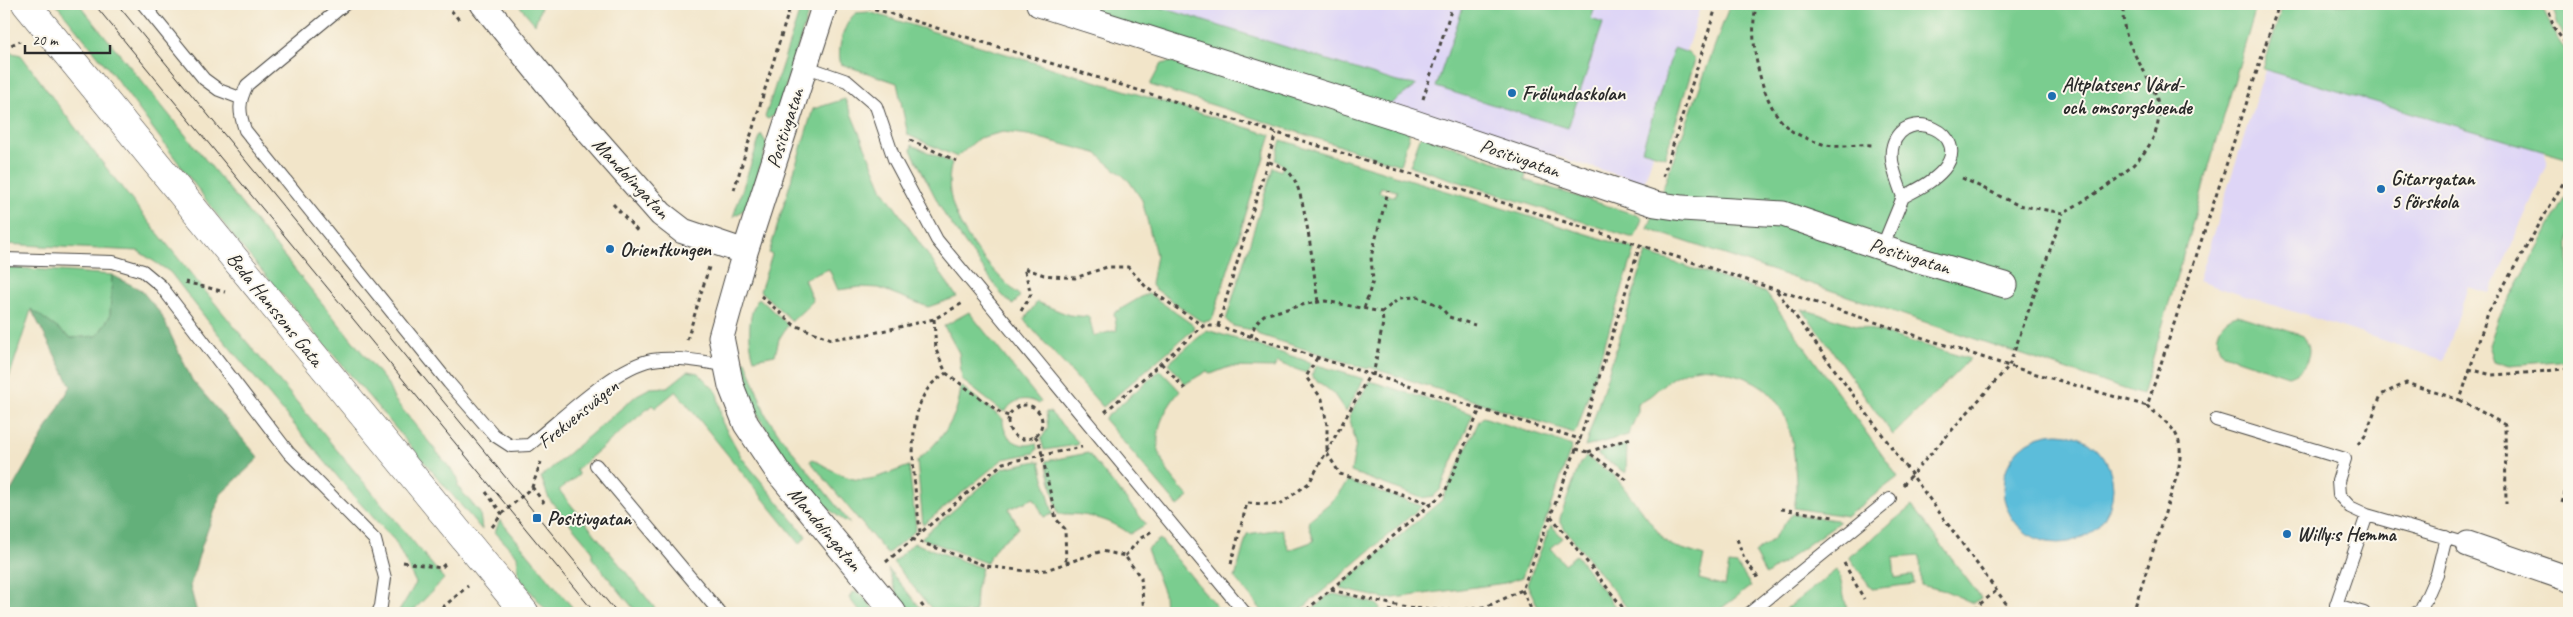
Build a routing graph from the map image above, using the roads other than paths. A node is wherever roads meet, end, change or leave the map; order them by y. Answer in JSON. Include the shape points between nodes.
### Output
{"nodes":[{"id":1,"x":26,"y":4,"type":"edge"},
{"id":2,"x":143,"y":4,"type":"edge"},
{"id":3,"x":345,"y":4,"type":"edge"},
{"id":4,"x":483,"y":4,"type":"edge"},
{"id":5,"x":825,"y":4,"type":"edge"},
{"id":6,"x":1039,"y":4,"type":"edge"},
{"id":7,"x":804,"y":66,"type":"junction"},
{"id":8,"x":240,"y":98,"type":"junction"},
{"id":9,"x":1903,"y":197,"type":"junction"},
{"id":10,"x":1882,"y":248,"type":"junction"},
{"id":11,"x":745,"y":252,"type":"junction"},
{"id":12,"x":4,"y":259,"type":"edge"},
{"id":13,"x":2005,"y":285,"type":"dead end"},
{"id":14,"x":726,"y":365,"type":"junction"},
{"id":15,"x":2216,"y":420,"type":"dead end"},
{"id":16,"x":596,"y":465,"type":"dead end"},
{"id":17,"x":1890,"y":499,"type":"road end"},
{"id":18,"x":2367,"y":515,"type":"junction"},
{"id":19,"x":2457,"y":541,"type":"junction"},
{"id":20,"x":2569,"y":579,"type":"edge"},
{"id":21,"x":378,"y":613,"type":"edge"},
{"id":22,"x":525,"y":613,"type":"edge"},
{"id":23,"x":720,"y":613,"type":"edge"},
{"id":24,"x":894,"y":613,"type":"edge"},
{"id":25,"x":1245,"y":613,"type":"edge"},
{"id":26,"x":1750,"y":613,"type":"edge"},
{"id":27,"x":2364,"y":613,"type":"edge"},
{"id":28,"x":2416,"y":613,"type":"edge"}],
"edges":[{"from":1,"to":22,"type":"street","name":"Beda Hanssons Gata"},
{"from":2,"to":8,"type":"lane","via":[[204,79],[219,90]]},
{"from":3,"to":8,"type":"lane","via":[[247,86]]},
{"from":4,"to":11,"type":"street","name":"Mandolingatan","via":[[560,99],[661,214],[683,231]]},
{"from":5,"to":7,"type":"street","name":"Positivgatan"},
{"from":6,"to":10,"type":"street","name":"Positivgatan","via":[[1415,123],[1655,204],[1783,214]]},
{"from":7,"to":11,"type":"street","name":"Positivgatan"},
{"from":7,"to":25,"type":"lane","via":[[847,80],[876,106],[894,159],[937,240]]},
{"from":8,"to":14,"type":"lane","via":[[238,111],[245,130],[449,383],[494,435],[510,446],[529,445],[633,366],[653,360],[679,359]]},
{"from":9,"to":9,"type":"lane","via":[[1894,169],[1893,146],[1901,133],[1911,128],[1920,125],[1933,127],[1948,140],[1950,154],[1945,167],[1925,185]]},
{"from":9,"to":10,"type":"lane"},
{"from":10,"to":13,"type":"street","name":"Positivgatan"},
{"from":11,"to":14,"type":"street","name":"Mandolingatan","via":[[721,337]]},
{"from":12,"to":21,"type":"lane","via":[[113,262],[143,271],[161,286],[288,453],[375,540],[384,578]]},
{"from":14,"to":24,"type":"street","name":"Mandolingatan","via":[[731,386],[751,432],[778,472]]},
{"from":15,"to":18,"type":"lane","via":[[2345,459],[2338,481],[2339,495],[2350,507]]},
{"from":16,"to":23,"type":"lane"},
{"from":17,"to":26,"type":"lane"},
{"from":18,"to":19,"type":"lane"},
{"from":18,"to":27,"type":"lane","via":[[2336,605]]},
{"from":19,"to":20,"type":"street"},
{"from":19,"to":28,"type":"lane","via":[[2421,610]]}]}
